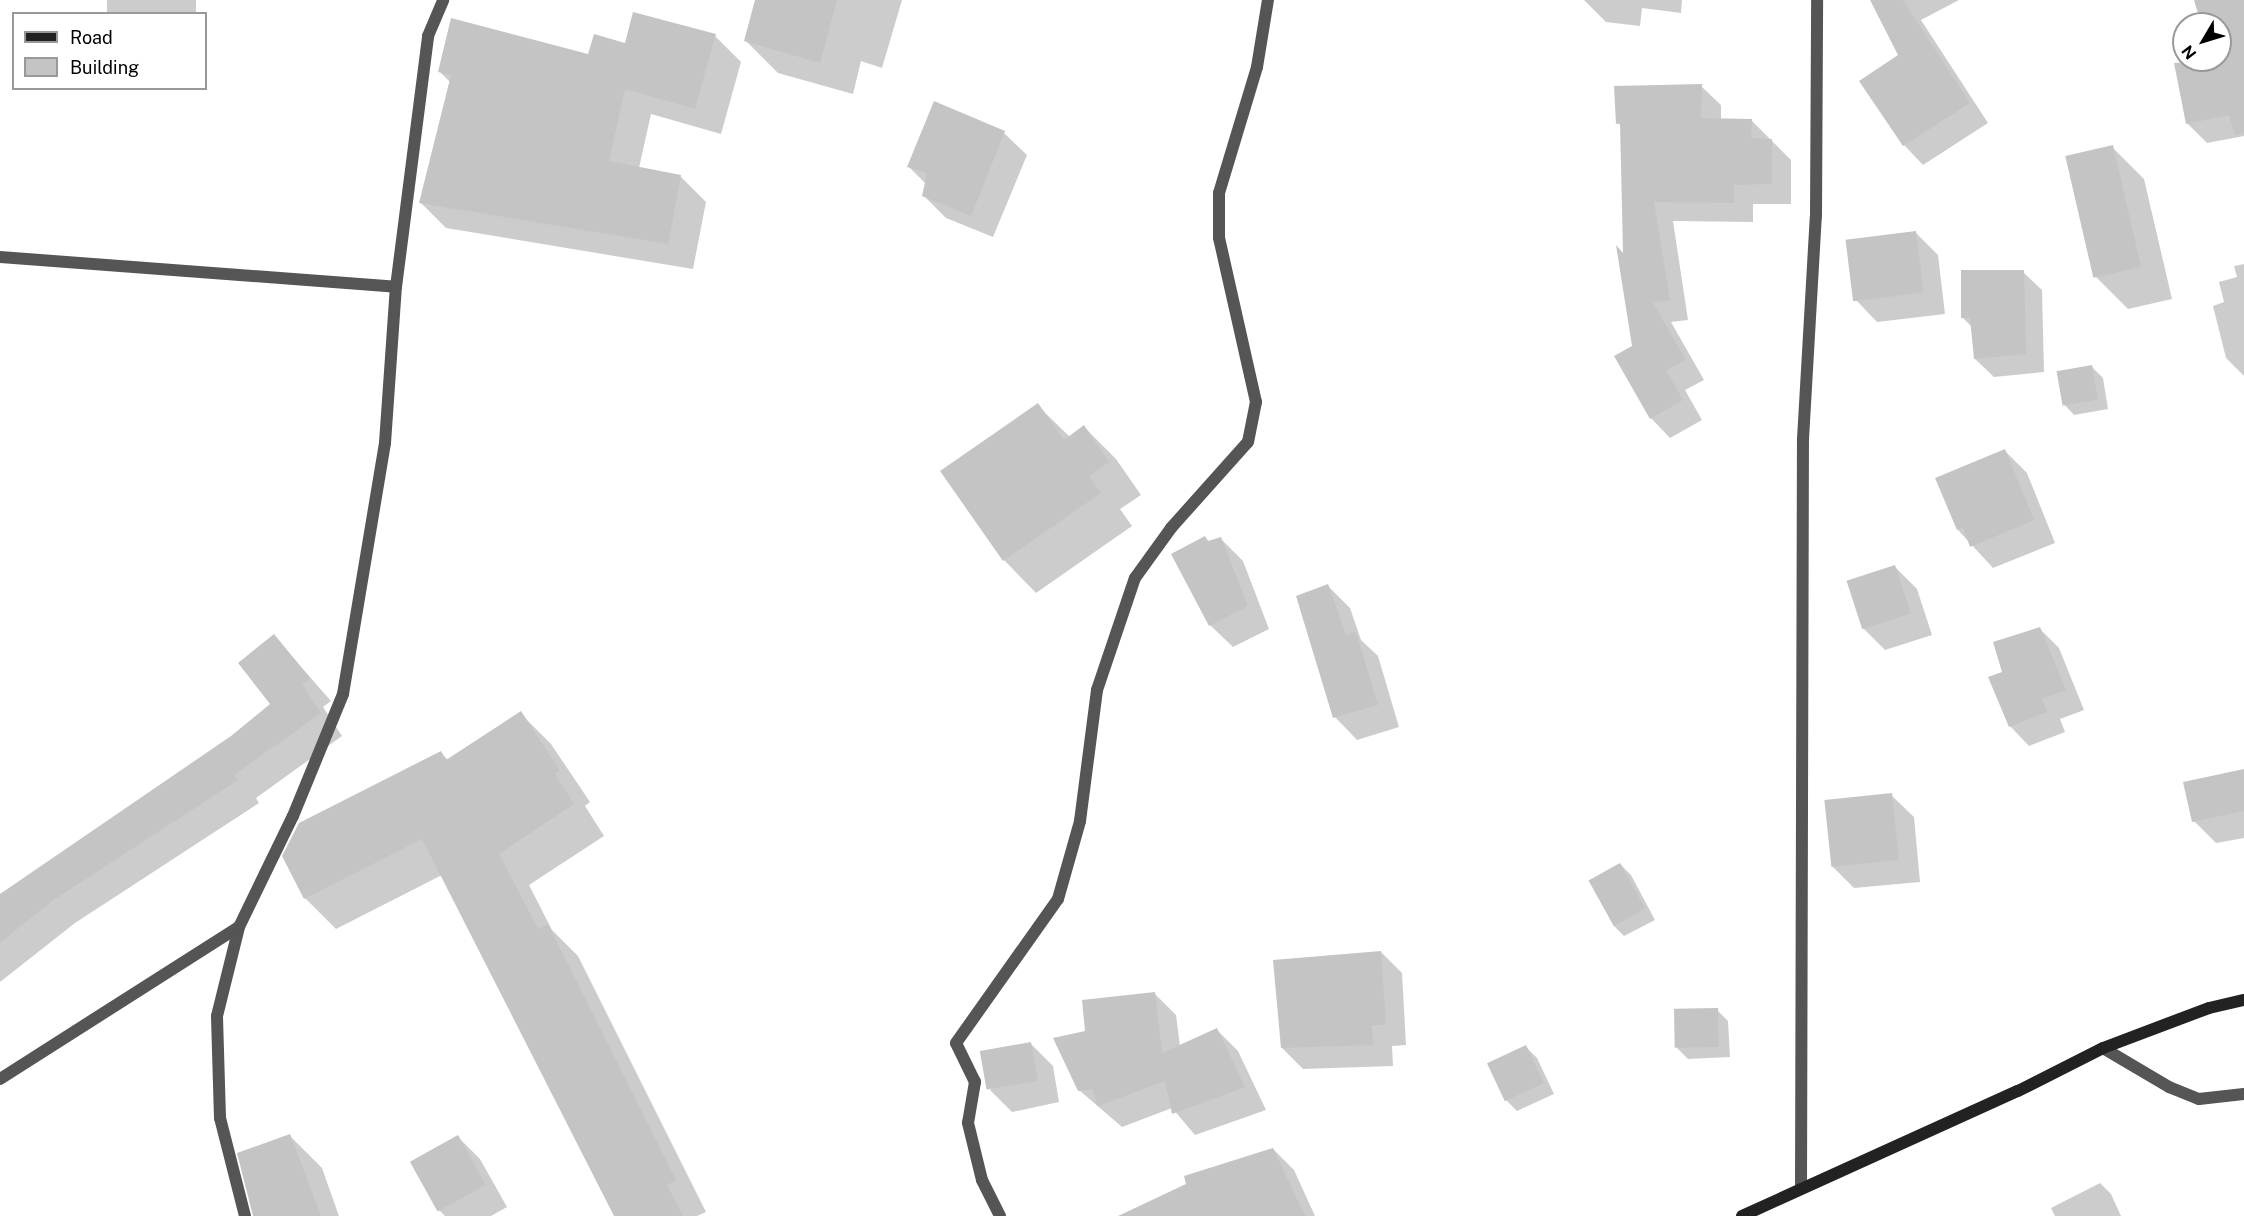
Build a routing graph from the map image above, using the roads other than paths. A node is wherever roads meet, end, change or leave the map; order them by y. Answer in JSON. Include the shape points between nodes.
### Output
{"nodes":[{"id":1,"x":442,"y":0,"type":"edge"},
{"id":2,"x":1268,"y":0,"type":"edge"},
{"id":3,"x":1816,"y":0,"type":"edge"},
{"id":4,"x":0,"y":257,"type":"edge"},
{"id":5,"x":396,"y":287,"type":"junction"},
{"id":6,"x":239,"y":927,"type":"junction"},
{"id":7,"x":2244,"y":1000,"type":"edge"},
{"id":8,"x":2103,"y":1048,"type":"junction"},
{"id":9,"x":0,"y":1079,"type":"edge"},
{"id":10,"x":2244,"y":1094,"type":"edge"},
{"id":11,"x":1801,"y":1188,"type":"junction"},
{"id":12,"x":245,"y":1216,"type":"edge"},
{"id":13,"x":1000,"y":1216,"type":"edge"},
{"id":14,"x":1742,"y":1216,"type":"edge"}],
"edges":[{"from":1,"to":5,"type":"street","via":[[428,36]]},
{"from":2,"to":13,"type":"street","via":[[1257,67],[1219,193],[1219,238],[1256,402],[1248,442],[1171,528],[1135,578],[1097,690],[1080,821],[1058,899],[956,1043],[975,1082],[968,1123],[982,1180]]},
{"from":3,"to":11,"type":"street","via":[[1816,216],[1803,439]]},
{"from":4,"to":5,"type":"street"},
{"from":5,"to":6,"type":"street","via":[[385,443],[343,694],[293,816]]},
{"from":6,"to":9,"type":"street"},
{"from":6,"to":12,"type":"street","via":[[217,1016],[219,1118]]},
{"from":7,"to":8,"type":"street","via":[[2209,1008]]},
{"from":8,"to":10,"type":"street","via":[[2169,1087],[2199,1099]]},
{"from":8,"to":11,"type":"street","via":[[2018,1091]]},
{"from":11,"to":14,"type":"street"}]}
